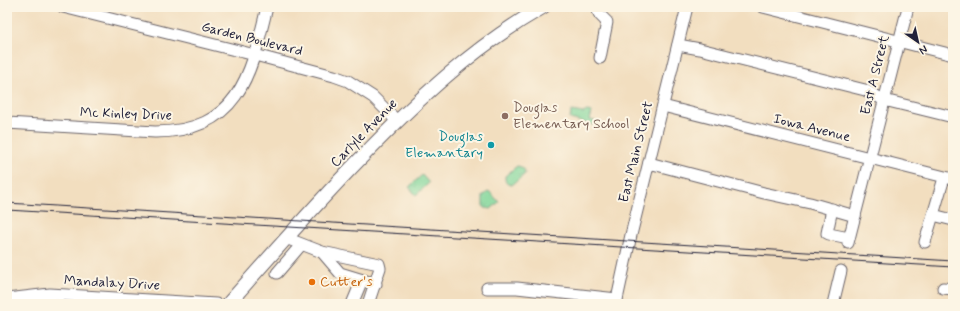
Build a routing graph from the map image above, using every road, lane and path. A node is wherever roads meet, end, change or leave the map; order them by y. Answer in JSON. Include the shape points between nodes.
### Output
{"nodes":[{"id":1,"x":63,"y":7,"type":"edge"},
{"id":2,"x":267,"y":7,"type":"edge"},
{"id":3,"x":596,"y":7,"type":"edge"},
{"id":4,"x":687,"y":7,"type":"edge"},
{"id":5,"x":763,"y":7,"type":"edge"},
{"id":6,"x":908,"y":7,"type":"edge"},
{"id":7,"x":536,"y":8,"type":"edge"},
{"id":8,"x":899,"y":41,"type":"junction"},
{"id":9,"x":678,"y":45,"type":"junction"},
{"id":10,"x":255,"y":55,"type":"junction"},
{"id":11,"x":953,"y":55,"type":"edge"},
{"id":12,"x":600,"y":58,"type":"dead end"},
{"id":13,"x":884,"y":100,"type":"junction"},
{"id":14,"x":663,"y":106,"type":"junction"},
{"id":15,"x":953,"y":117,"type":"edge"},
{"id":16,"x":397,"y":121,"type":"junction"},
{"id":17,"x":7,"y":123,"type":"edge"},
{"id":18,"x":870,"y":158,"type":"junction"},
{"id":19,"x":649,"y":163,"type":"junction"},
{"id":20,"x":949,"y":178,"type":"edge"},
{"id":21,"x":832,"y":209,"type":"junction"},
{"id":22,"x":933,"y":215,"type":"junction"},
{"id":23,"x":855,"y":216,"type":"junction"},
{"id":24,"x":953,"y":220,"type":"edge"},
{"id":25,"x":286,"y":238,"type":"junction"},
{"id":26,"x":925,"y":242,"type":"dead end"},
{"id":27,"x":301,"y":245,"type":"junction"},
{"id":28,"x":322,"y":252,"type":"junction"},
{"id":29,"x":841,"y":271,"type":"dead end"},
{"id":30,"x":278,"y":273,"type":"dead end"},
{"id":31,"x":362,"y":280,"type":"junction"},
{"id":32,"x":376,"y":284,"type":"junction"},
{"id":33,"x":487,"y":288,"type":"dead end"},
{"id":34,"x":7,"y":299,"type":"edge"},
{"id":35,"x":51,"y":299,"type":"edge"},
{"id":36,"x":616,"y":301,"type":"edge"},
{"id":37,"x":216,"y":304,"type":"edge"},
{"id":38,"x":228,"y":304,"type":"edge"},
{"id":39,"x":352,"y":304,"type":"edge"},
{"id":40,"x":368,"y":304,"type":"edge"},
{"id":41,"x":832,"y":304,"type":"edge"}],
"edges":[{"from":1,"to":10,"type":"street","name":"Garden Boulevard"},
{"from":2,"to":10,"type":"street","name":"Mc Kinley Drive"},
{"from":3,"to":12,"type":"street","via":[[607,22]]},
{"from":4,"to":9,"type":"street","name":"East Main Street"},
{"from":5,"to":8,"type":"street"},
{"from":6,"to":8,"type":"street","name":"East A Street"},
{"from":7,"to":16,"type":"main road","name":"Carlyle Avenue","via":[[481,47],[425,93]]},
{"from":8,"to":11,"type":"street"},
{"from":8,"to":13,"type":"street","name":"East A Street"},
{"from":9,"to":13,"type":"street","via":[[865,90]]},
{"from":9,"to":14,"type":"street","name":"East Main Street"},
{"from":10,"to":16,"type":"street","name":"Garden Boulevard","via":[[348,81],[373,97]]},
{"from":10,"to":17,"type":"street","name":"Mc Kinley Drive","via":[[245,82],[225,109],[212,118],[184,130],[155,132]]},
{"from":13,"to":15,"type":"street"},
{"from":13,"to":18,"type":"street","name":"East A Street"},
{"from":14,"to":18,"type":"street","name":"Iowa Avenue"},
{"from":14,"to":19,"type":"street","name":"East Main Street"},
{"from":16,"to":25,"type":"main road","name":"Carlyle Avenue"},
{"from":18,"to":20,"type":"street","name":"Iowa Avenue"},
{"from":18,"to":23,"type":"street","name":"East A Street"},
{"from":19,"to":21,"type":"street"},
{"from":19,"to":36,"type":"street","name":"East Main Street"},
{"from":20,"to":22,"type":"street"},
{"from":21,"to":23,"type":"street"},
{"from":21,"to":23,"type":"street","name":"East A Street","via":[[827,233],[829,234],[849,240]]},
{"from":22,"to":24,"type":"street"},
{"from":22,"to":26,"type":"street"},
{"from":25,"to":27,"type":"street"},
{"from":25,"to":38,"type":"main road","name":"Carlyle Avenue"},
{"from":27,"to":28,"type":"street"},
{"from":27,"to":30,"type":"street"},
{"from":28,"to":31,"type":"street","via":[[340,273]]},
{"from":28,"to":32,"type":"street","via":[[379,264]]},
{"from":29,"to":41,"type":"street"},
{"from":31,"to":32,"type":"street"},
{"from":31,"to":39,"type":"street"},
{"from":32,"to":40,"type":"street"},
{"from":33,"to":36,"type":"street","via":[[524,289]]},
{"from":34,"to":35,"type":"street","name":"Mandalay Drive"},
{"from":35,"to":37,"type":"street","name":"Mandalay Drive"}]}
